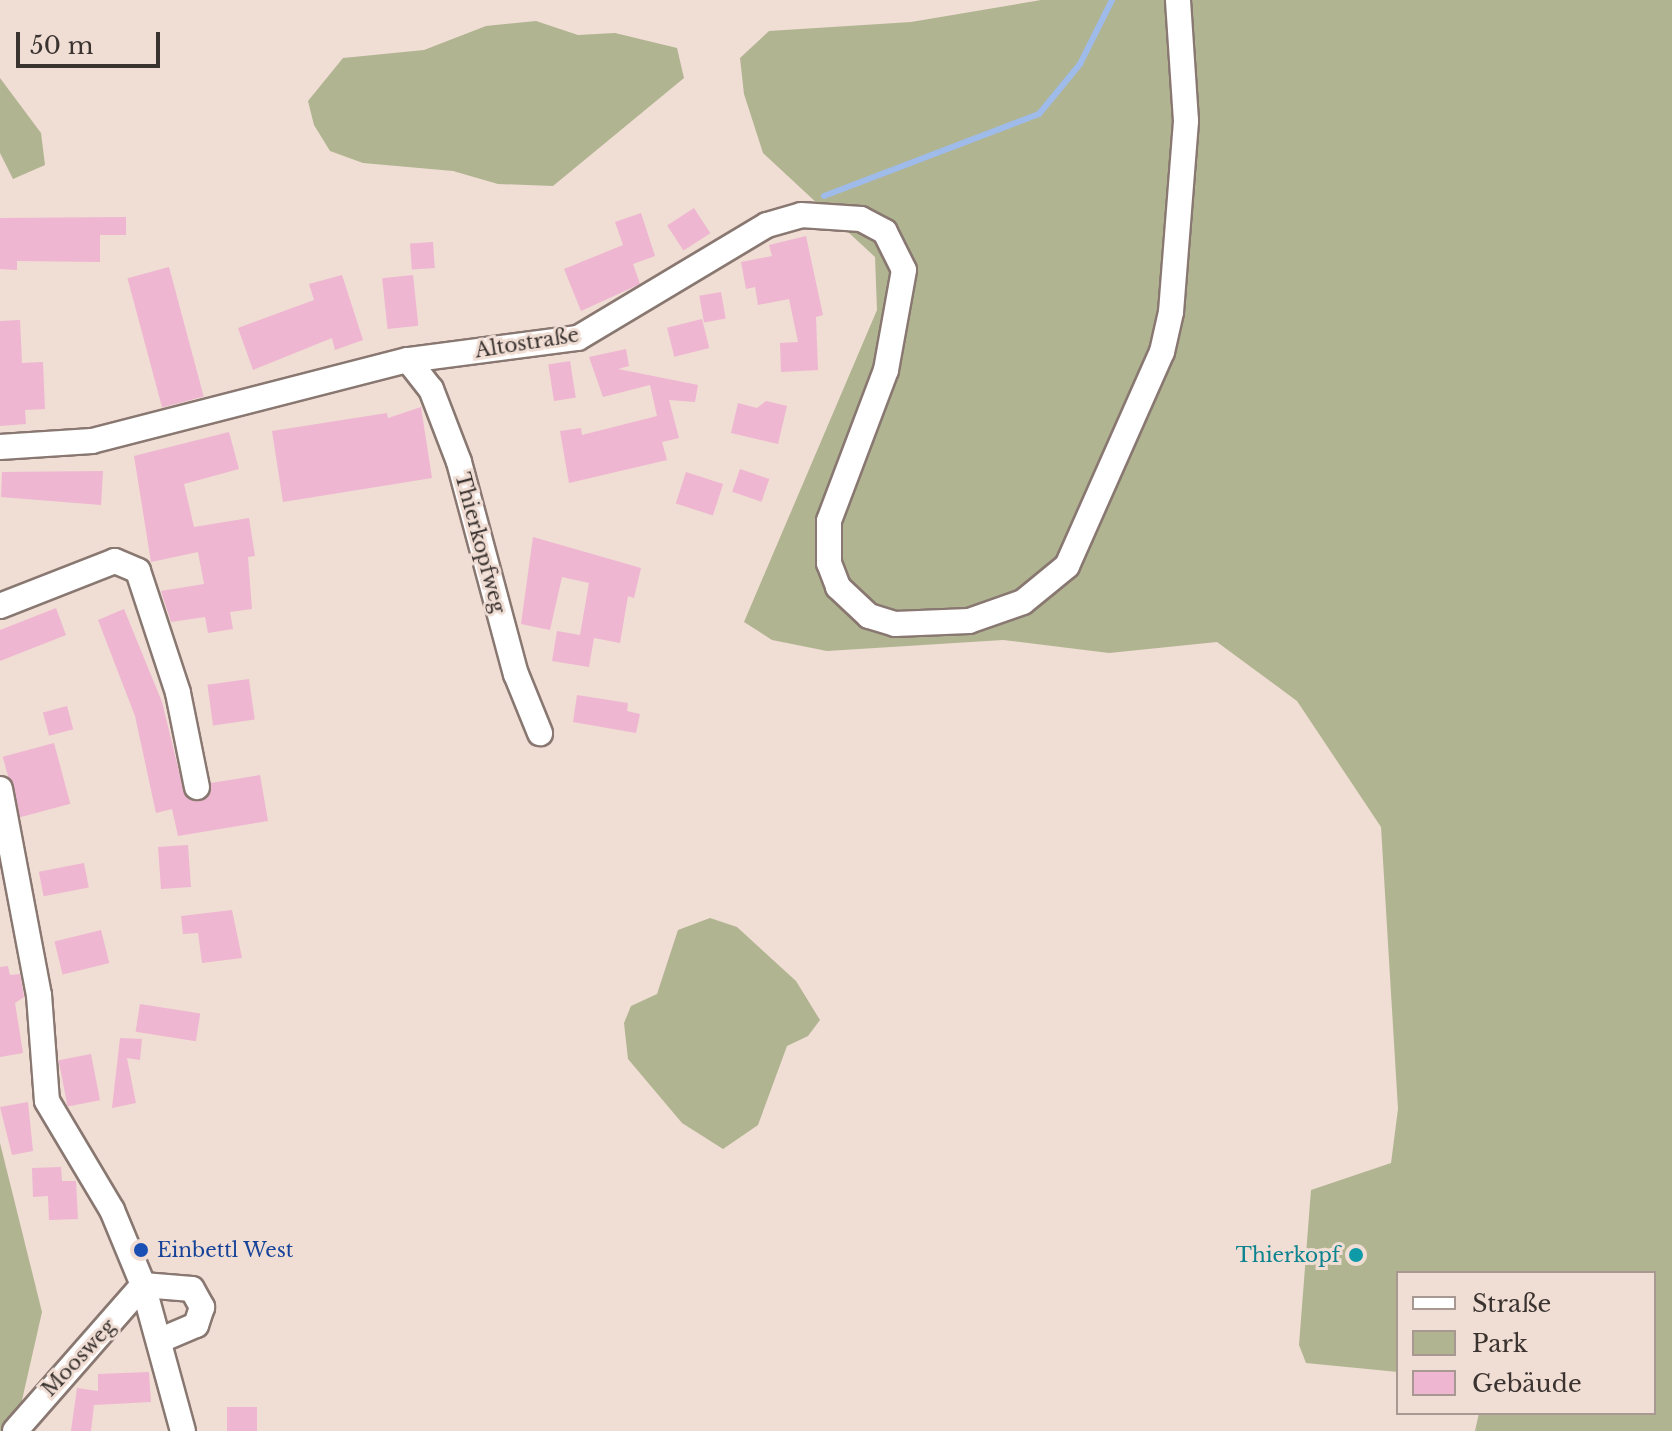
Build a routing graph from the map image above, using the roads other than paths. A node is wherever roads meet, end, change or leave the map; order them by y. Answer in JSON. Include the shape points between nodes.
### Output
{"nodes":[{"id":1,"x":1178,"y":0,"type":"edge"},
{"id":2,"x":408,"y":360,"type":"junction"},
{"id":3,"x":0,"y":447,"type":"edge"},
{"id":4,"x":0,"y":606,"type":"edge"},
{"id":5,"x":540,"y":733,"type":"dead end"},
{"id":6,"x":197,"y":787,"type":"dead end"},
{"id":7,"x":0,"y":789,"type":"edge"},
{"id":8,"x":143,"y":1285,"type":"junction"},
{"id":9,"x":160,"y":1340,"type":"junction"},
{"id":10,"x":15,"y":1431,"type":"edge"},
{"id":11,"x":183,"y":1431,"type":"edge"}],
"edges":[{"from":1,"to":2,"type":"street","name":"Altostraße","via":[[1186,121],[1171,312],[1162,352],[1067,566],[1023,602],[969,621],[895,624],[869,616],[838,587],[829,563],[829,521],[886,370],[903,297],[898,249],[885,232],[861,219],[829,215],[767,225],[578,338]]},
{"from":2,"to":3,"type":"street","name":"Altostraße","via":[[92,441]]},
{"from":2,"to":5,"type":"street","name":"Thierkopfweg","via":[[431,389],[459,462],[512,661]]},
{"from":4,"to":6,"type":"street","via":[[115,561],[138,571],[178,693]]},
{"from":7,"to":8,"type":"street","via":[[39,995],[47,1101],[112,1210]]},
{"from":8,"to":9,"type":"street"},
{"from":8,"to":9,"type":"street","via":[[192,1289],[202,1307],[196,1325]]},
{"from":8,"to":10,"type":"street","name":"Moosweg"},
{"from":9,"to":11,"type":"street"}]}
